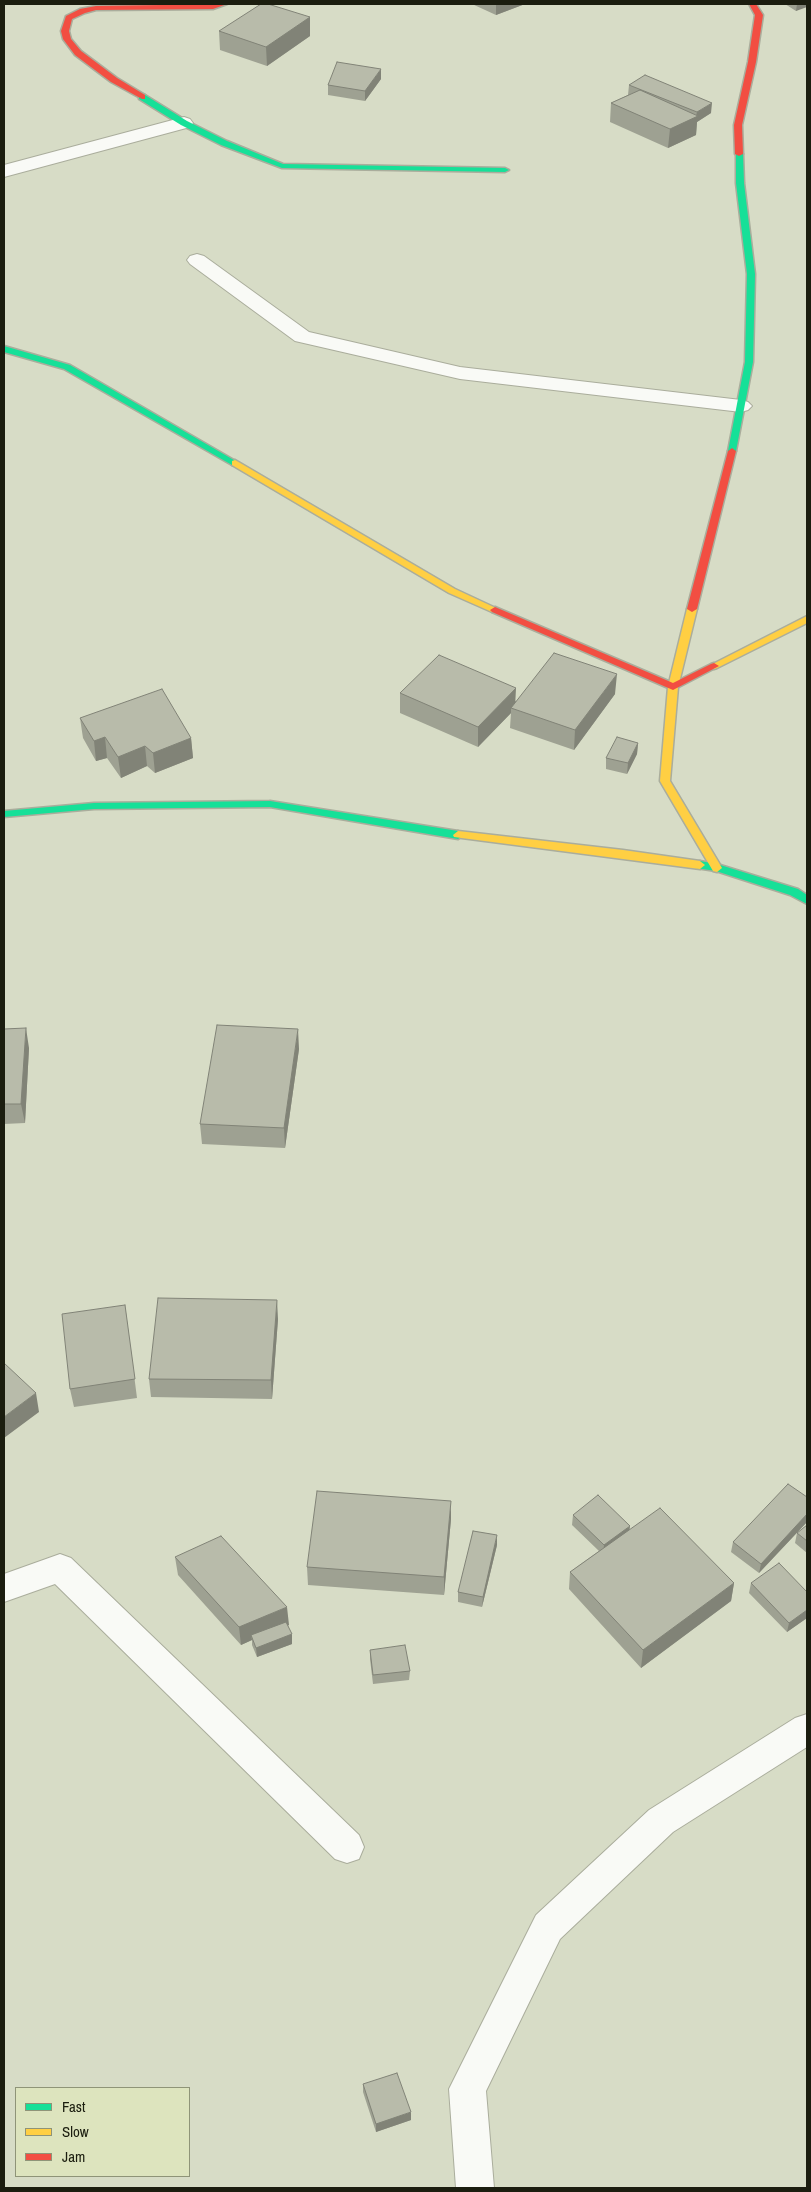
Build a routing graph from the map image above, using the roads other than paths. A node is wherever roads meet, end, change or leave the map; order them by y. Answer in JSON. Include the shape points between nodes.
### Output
{"nodes":[{"id":1,"x":223,"y":4,"type":"edge"},
{"id":2,"x":753,"y":4,"type":"edge"},
{"id":3,"x":184,"y":122,"type":"junction"},
{"id":4,"x":505,"y":170,"type":"dead end"},
{"id":5,"x":4,"y":171,"type":"edge"},
{"id":6,"x":197,"y":260,"type":"dead end"},
{"id":7,"x":4,"y":349,"type":"edge"},
{"id":8,"x":741,"y":406,"type":"junction"},
{"id":9,"x":807,"y":619,"type":"edge"},
{"id":10,"x":673,"y":686,"type":"junction"},
{"id":11,"x":4,"y":814,"type":"edge"},
{"id":12,"x":717,"y":868,"type":"junction"},
{"id":13,"x":807,"y":900,"type":"edge"},
{"id":14,"x":4,"y":1588,"type":"edge"},
{"id":15,"x":807,"y":1729,"type":"edge"},
{"id":16,"x":347,"y":1847,"type":"dead end"},
{"id":17,"x":476,"y":2188,"type":"edge"}],
"edges":[{"from":1,"to":3,"type":"street","via":[[213,7],[96,8],[77,13],[69,18],[67,24],[67,39],[78,53],[114,80]]},
{"from":2,"to":8,"type":"street","via":[[759,16],[738,125],[740,183],[751,274],[749,362]]},
{"from":3,"to":4,"type":"street","via":[[224,143],[282,166]]},
{"from":3,"to":5,"type":"street"},
{"from":6,"to":8,"type":"street","via":[[302,336],[460,373]]},
{"from":7,"to":10,"type":"street","via":[[67,367],[452,591]]},
{"from":8,"to":10,"type":"street","via":[[732,454]]},
{"from":9,"to":10,"type":"street"},
{"from":10,"to":12,"type":"street","via":[[665,782]]},
{"from":11,"to":12,"type":"street","via":[[94,806],[270,804],[477,838]]},
{"from":12,"to":13,"type":"street","via":[[794,892]]},
{"from":14,"to":16,"type":"street","via":[[60,1568]]},
{"from":15,"to":17,"type":"street","via":[[662,1820],[548,1927],[467,2089]]}]}
